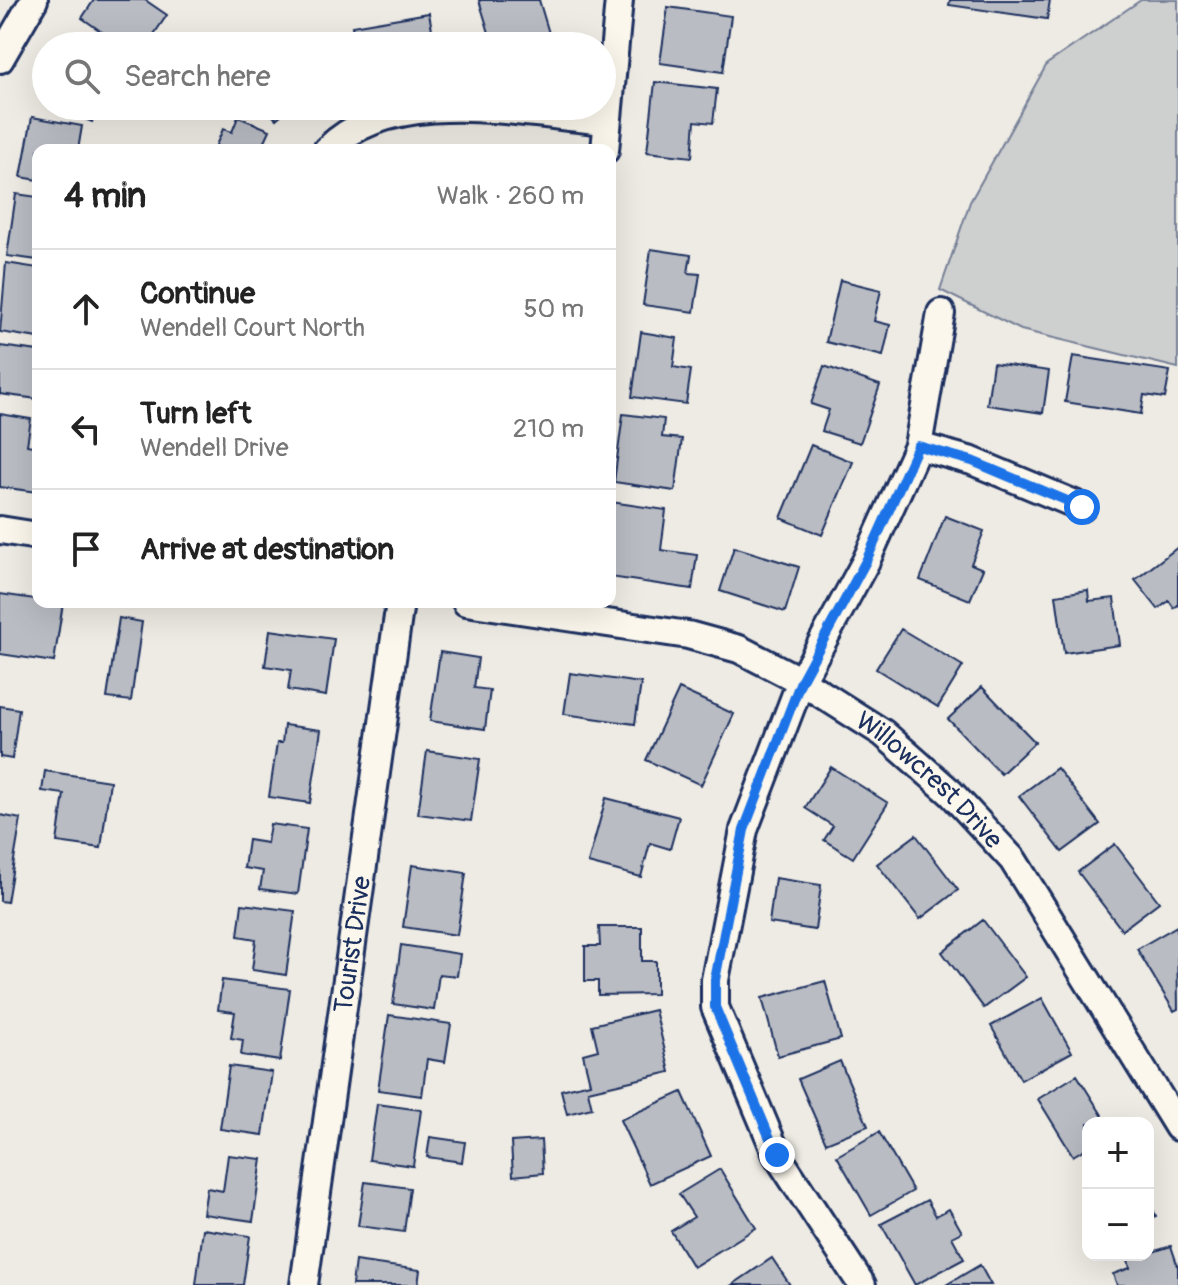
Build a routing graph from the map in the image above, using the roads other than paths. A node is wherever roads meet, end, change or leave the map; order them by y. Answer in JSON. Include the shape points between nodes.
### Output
{"nodes":[{"id":1,"x":34,"y":0,"type":"edge"},
{"id":2,"x":619,"y":0,"type":"edge"},
{"id":3,"x":616,"y":32,"type":"edge"},
{"id":4,"x":0,"y":59,"type":"edge"},
{"id":5,"x":370,"y":120,"type":"edge"},
{"id":6,"x":592,"y":120,"type":"edge"},
{"id":7,"x":607,"y":121,"type":"joint"},
{"id":8,"x":335,"y":144,"type":"edge"},
{"id":9,"x":605,"y":144,"type":"edge"},
{"id":10,"x":941,"y":313,"type":"dead end"},
{"id":11,"x":918,"y":446,"type":"junction"},
{"id":12,"x":1082,"y":507,"type":"dead end"},
{"id":13,"x":0,"y":530,"type":"edge"},
{"id":14,"x":32,"y":535,"type":"edge"},
{"id":15,"x":399,"y":608,"type":"edge"},
{"id":16,"x":547,"y":608,"type":"edge"},
{"id":17,"x":801,"y":681,"type":"junction"},
{"id":18,"x":1178,"y":1127,"type":"edge"},
{"id":19,"x":304,"y":1285,"type":"edge"},
{"id":20,"x":862,"y":1285,"type":"edge"}],
"edges":[{"from":1,"to":4,"type":"street"},
{"from":2,"to":3,"type":"street"},
{"from":5,"to":8,"type":"street"},
{"from":6,"to":7,"type":"street"},
{"from":7,"to":9,"type":"street"},
{"from":10,"to":11,"type":"street"},
{"from":11,"to":12,"type":"street","via":[[972,461]]},
{"from":11,"to":17,"type":"street","via":[[866,561]]},
{"from":13,"to":14,"type":"street"},
{"from":15,"to":19,"type":"street","name":"Tourist Drive"},
{"from":16,"to":17,"type":"street","name":"Willowcrest Drive","via":[[739,649]]},
{"from":17,"to":18,"type":"street","name":"Willowcrest Drive","via":[[883,733],[951,793],[1013,860]]},
{"from":17,"to":20,"type":"street","via":[[744,830],[715,980],[715,1007],[777,1155]]}]}
